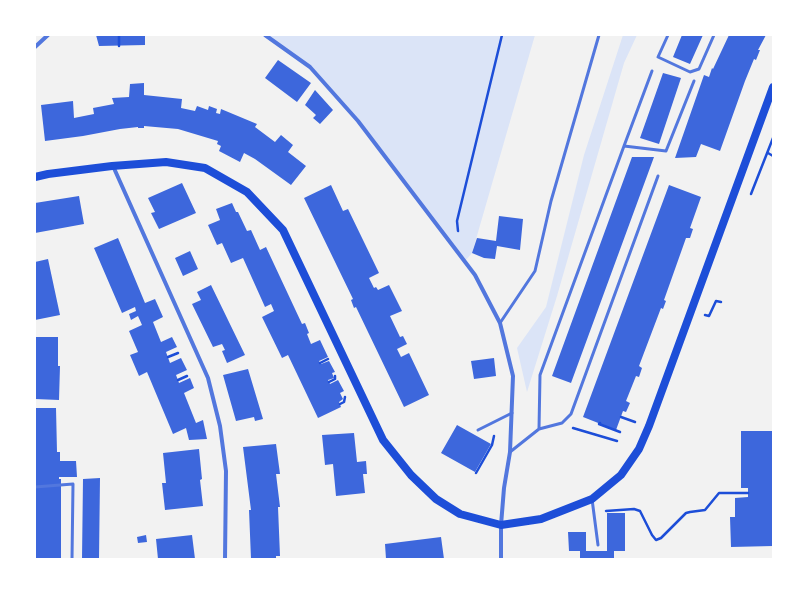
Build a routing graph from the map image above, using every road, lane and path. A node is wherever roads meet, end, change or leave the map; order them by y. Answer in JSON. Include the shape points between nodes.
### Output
{"nodes":[{"id":1,"x":48,"y":35,"type":"edge"},
{"id":2,"x":119,"y":35,"type":"edge"},
{"id":3,"x":265,"y":35,"type":"edge"},
{"id":4,"x":502,"y":35,"type":"edge"},
{"id":5,"x":599,"y":35,"type":"edge"},
{"id":6,"x":668,"y":35,"type":"edge"},
{"id":7,"x":714,"y":35,"type":"edge"},
{"id":8,"x":119,"y":46,"type":"dead end"},
{"id":9,"x":35,"y":47,"type":"edge"},
{"id":10,"x":652,"y":71,"type":"dead end"},
{"id":11,"x":694,"y":81,"type":"dead end"},
{"id":12,"x":773,"y":87,"type":"edge"},
{"id":13,"x":624,"y":146,"type":"junction"},
{"id":14,"x":768,"y":153,"type":"dead end"},
{"id":15,"x":773,"y":156,"type":"edge"},
{"id":16,"x":112,"y":166,"type":"junction"},
{"id":17,"x":658,"y":176,"type":"dead end"},
{"id":18,"x":35,"y":177,"type":"edge"},
{"id":19,"x":460,"y":236,"type":"dead end"},
{"id":20,"x":721,"y":302,"type":"dead end"},
{"id":21,"x":705,"y":315,"type":"dead end"},
{"id":22,"x":500,"y":323,"type":"junction"},
{"id":23,"x":178,"y":353,"type":"dead end"},
{"id":24,"x":168,"y":357,"type":"dead end"},
{"id":25,"x":327,"y":359,"type":"dead end"},
{"id":26,"x":320,"y":363,"type":"dead end"},
{"id":27,"x":187,"y":376,"type":"dead end"},
{"id":28,"x":335,"y":376,"type":"dead end"},
{"id":29,"x":178,"y":380,"type":"dead end"},
{"id":30,"x":329,"y":382,"type":"dead end"},
{"id":31,"x":344,"y":394,"type":"dead end"},
{"id":32,"x":340,"y":404,"type":"dead end"},
{"id":33,"x":512,"y":413,"type":"junction"},
{"id":34,"x":621,"y":417,"type":"dead end"},
{"id":35,"x":625,"y":419,"type":"dead end"},
{"id":36,"x":600,"y":423,"type":"dead end"},
{"id":37,"x":539,"y":429,"type":"junction"},
{"id":38,"x":478,"y":430,"type":"dead end"},
{"id":39,"x":580,"y":430,"type":"dead end"},
{"id":40,"x":620,"y":432,"type":"dead end"},
{"id":41,"x":617,"y":441,"type":"dead end"},
{"id":42,"x":492,"y":445,"type":"dead end"},
{"id":43,"x":510,"y":452,"type":"junction"},
{"id":44,"x":476,"y":473,"type":"dead end"},
{"id":45,"x":35,"y":487,"type":"edge"},
{"id":46,"x":748,"y":493,"type":"dead end"},
{"id":47,"x":592,"y":499,"type":"junction"},
{"id":48,"x":608,"y":511,"type":"dead end"},
{"id":49,"x":501,"y":525,"type":"junction"},
{"id":50,"x":598,"y":545,"type":"dead end"},
{"id":51,"x":72,"y":559,"type":"edge"},
{"id":52,"x":225,"y":559,"type":"edge"},
{"id":53,"x":501,"y":559,"type":"edge"}],
"edges":[{"from":1,"to":9,"type":"street"},
{"from":2,"to":8,"type":"path"},
{"from":3,"to":22,"type":"street","via":[[310,66],[358,121],[475,275]]},
{"from":4,"to":19,"type":"path","via":[[457,221]]},
{"from":5,"to":22,"type":"lane","via":[[551,201],[535,271]]},
{"from":6,"to":7,"type":"lane","via":[[658,57],[690,72],[698,69]]},
{"from":10,"to":13,"type":"lane"},
{"from":11,"to":13,"type":"lane","via":[[666,151]]},
{"from":12,"to":47,"type":"main road","via":[[639,449],[621,475]]},
{"from":13,"to":37,"type":"lane","via":[[540,376]]},
{"from":14,"to":15,"type":"path"},
{"from":16,"to":18,"type":"main road"},
{"from":16,"to":49,"type":"main road","via":[[166,162],[205,168],[247,192],[283,230],[383,440],[411,475],[436,499],[460,514]]},
{"from":16,"to":52,"type":"street","via":[[208,378],[220,426],[226,471]]},
{"from":17,"to":37,"type":"lane","via":[[571,414],[562,423]]},
{"from":20,"to":21,"type":"path","via":[[716,301],[709,316]]},
{"from":22,"to":33,"type":"street","via":[[513,376]]},
{"from":23,"to":24,"type":"path"},
{"from":25,"to":26,"type":"path"},
{"from":27,"to":29,"type":"path"},
{"from":28,"to":30,"type":"path","via":[[335,379]]},
{"from":31,"to":32,"type":"path","via":[[346,398]]},
{"from":33,"to":38,"type":"lane"},
{"from":33,"to":43,"type":"street"},
{"from":34,"to":35,"type":"path"},
{"from":36,"to":40,"type":"path"},
{"from":37,"to":43,"type":"lane"},
{"from":39,"to":41,"type":"path"},
{"from":42,"to":44,"type":"path"},
{"from":43,"to":49,"type":"street"},
{"from":45,"to":51,"type":"lane","via":[[73,484]]},
{"from":46,"to":48,"type":"path","via":[[719,493],[705,510],[686,514],[656,540],[640,511]]},
{"from":47,"to":49,"type":"main road","via":[[541,519]]},
{"from":47,"to":50,"type":"lane"},
{"from":49,"to":53,"type":"street"}]}
